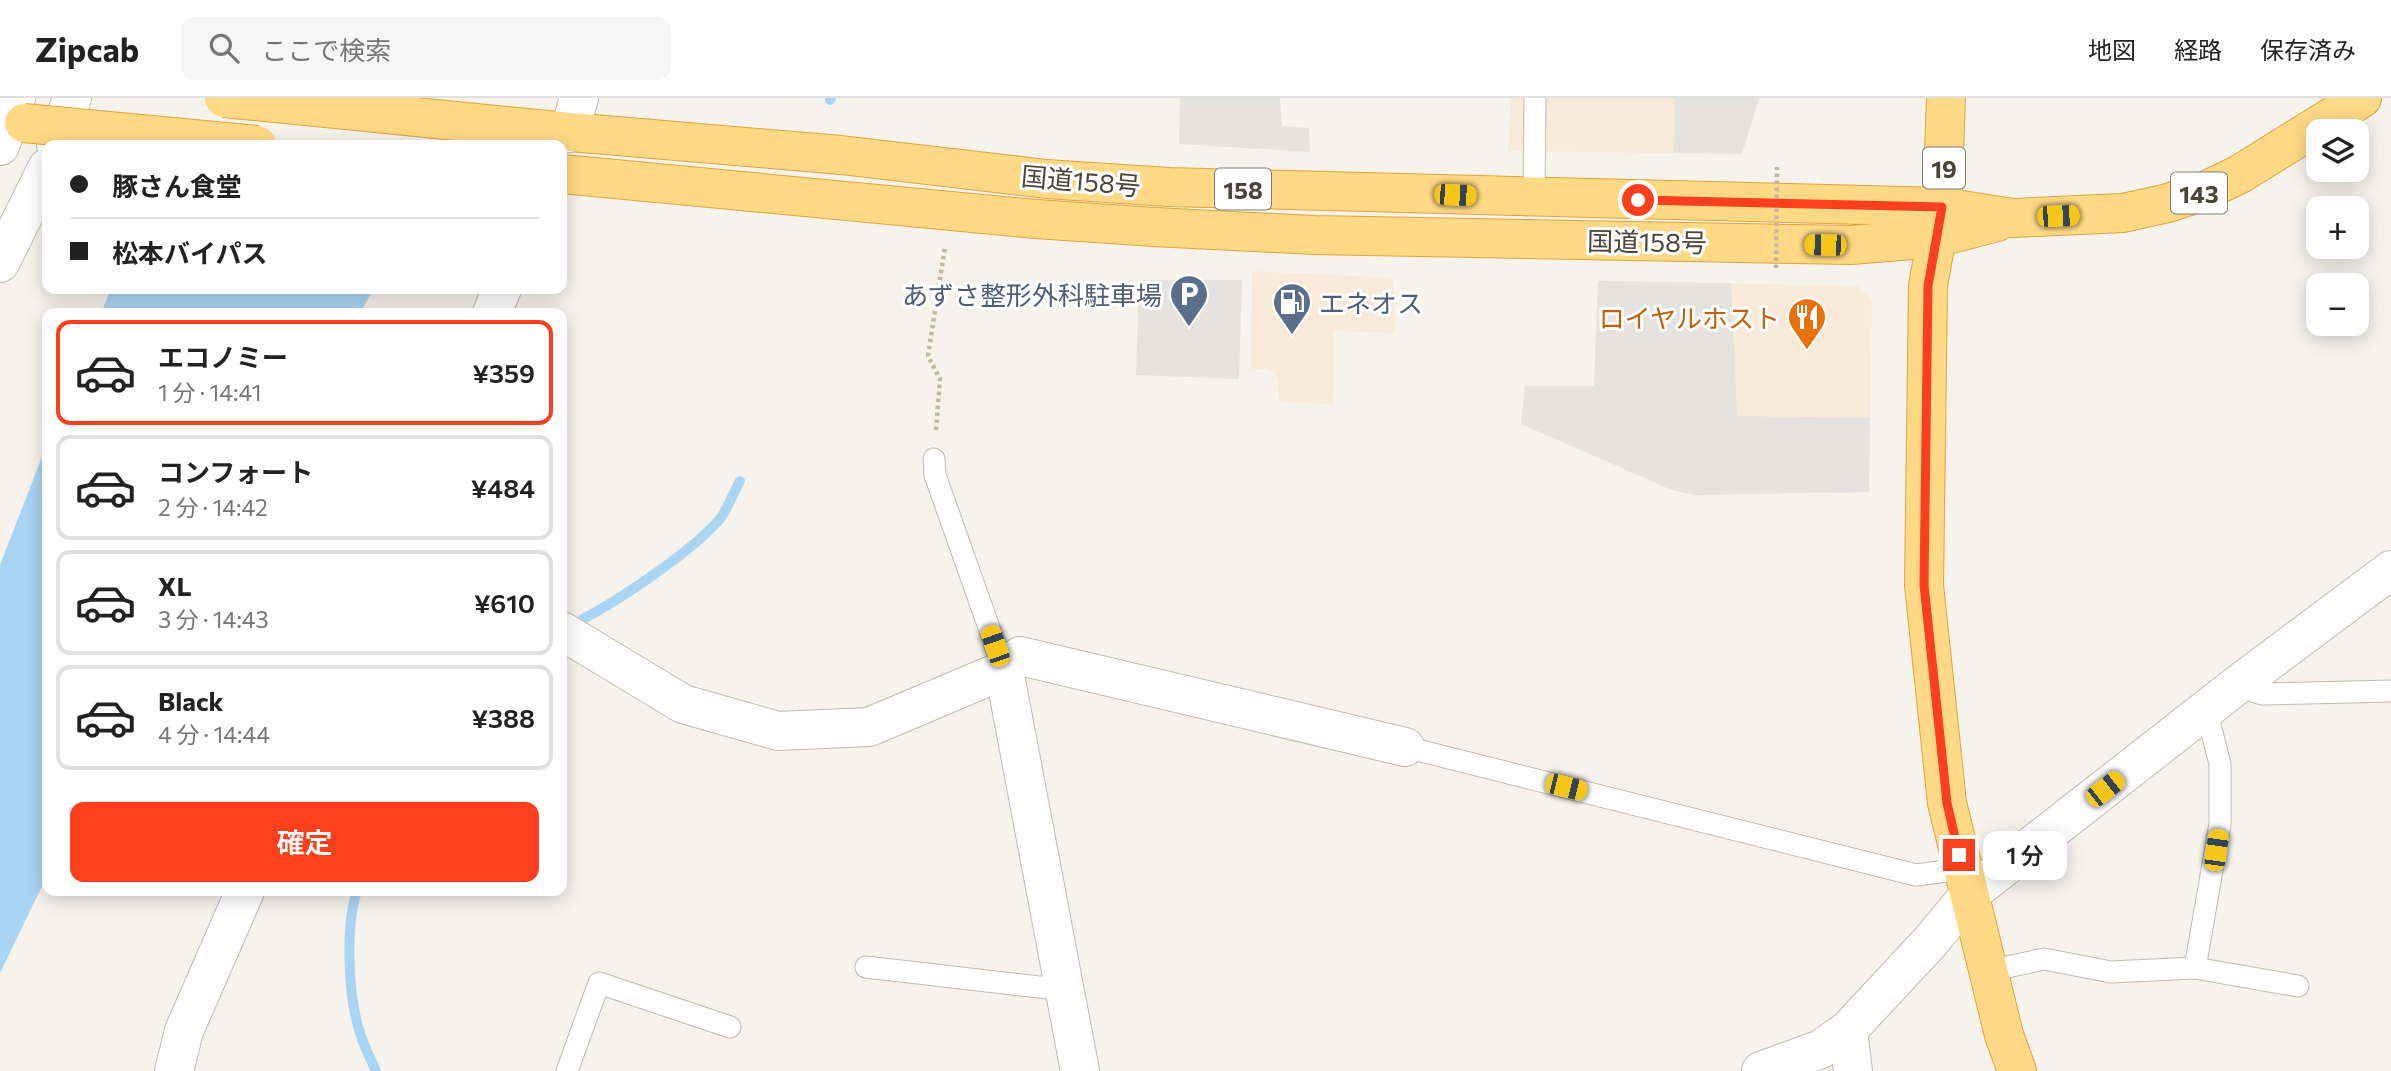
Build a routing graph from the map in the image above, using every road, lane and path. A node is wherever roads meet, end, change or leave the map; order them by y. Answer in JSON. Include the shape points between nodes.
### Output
{"nodes":[{"id":1,"x":72,"y":98,"type":"edge"},
{"id":2,"x":224,"y":98,"type":"edge"},
{"id":3,"x":1535,"y":98,"type":"edge"},
{"id":4,"x":1946,"y":98,"type":"edge"},
{"id":5,"x":2362,"y":98,"type":"edge"},
{"id":6,"x":565,"y":120,"type":"edge"},
{"id":7,"x":10,"y":122,"type":"edge"},
{"id":8,"x":58,"y":140,"type":"edge"},
{"id":9,"x":203,"y":140,"type":"edge"},
{"id":10,"x":1777,"y":167,"type":"dead end"},
{"id":11,"x":567,"y":174,"type":"edge"},
{"id":12,"x":42,"y":178,"type":"edge"},
{"id":13,"x":1534,"y":198,"type":"junction"},
{"id":14,"x":1939,"y":223,"type":"junction"},
{"id":15,"x":946,"y":243,"type":"dead end"},
{"id":16,"x":0,"y":263,"type":"edge"},
{"id":17,"x":1776,"y":268,"type":"dead end"},
{"id":18,"x":934,"y":459,"type":"joint"},
{"id":19,"x":2391,"y":570,"type":"edge"},
{"id":20,"x":567,"y":634,"type":"edge"},
{"id":21,"x":1004,"y":670,"type":"junction"},
{"id":22,"x":2236,"y":685,"type":"junction"},
{"id":23,"x":2391,"y":691,"type":"edge"},
{"id":24,"x":2206,"y":709,"type":"junction"},
{"id":25,"x":1405,"y":747,"type":"joint"},
{"id":26,"x":1966,"y":882,"type":"junction"},
{"id":27,"x":243,"y":896,"type":"edge"},
{"id":28,"x":866,"y":967,"type":"dead end"},
{"id":29,"x":2195,"y":968,"type":"junction"},
{"id":30,"x":1988,"y":971,"type":"junction"},
{"id":31,"x":2298,"y":986,"type":"dead end"},
{"id":32,"x":1065,"y":990,"type":"junction"},
{"id":33,"x":730,"y":1027,"type":"dead end"},
{"id":34,"x":1847,"y":1030,"type":"junction"},
{"id":35,"x":174,"y":1071,"type":"edge"},
{"id":36,"x":567,"y":1071,"type":"edge"},
{"id":37,"x":1080,"y":1071,"type":"edge"},
{"id":38,"x":1761,"y":1071,"type":"edge"},
{"id":39,"x":1853,"y":1071,"type":"edge"},
{"id":40,"x":2017,"y":1071,"type":"edge"}],
"edges":[{"from":1,"to":8,"type":"street"},
{"from":2,"to":6,"type":"highway","name":"国道158号","number":"158","bridge":true},
{"from":3,"to":13,"type":"lane"},
{"from":4,"to":14,"type":"highway","number":"19"},
{"from":5,"to":14,"type":"highway","number":"143","via":[[2207,190],[2123,213]]},
{"from":6,"to":13,"type":"highway","name":"国道158号","number":"158","via":[[1046,179]]},
{"from":7,"to":9,"type":"highway","bridge":true},
{"from":10,"to":17,"type":"path","bridge":true},
{"from":11,"to":14,"type":"highway","name":"国道158号","number":"158","via":[[1036,219],[1314,235],[1852,245]]},
{"from":12,"to":16,"type":"street"},
{"from":13,"to":14,"type":"highway","name":"国道158号","number":"158"},
{"from":14,"to":26,"type":"highway","number":"19","via":[[1928,286],[1924,585],[1947,803]]},
{"from":15,"to":18,"type":"path","via":[[928,356],[940,379]]},
{"from":18,"to":21,"type":"lane","via":[[934,475]]},
{"from":19,"to":22,"type":"street"},
{"from":20,"to":21,"type":"street","via":[[683,704],[778,731],[869,727]]},
{"from":21,"to":25,"type":"street","via":[[1020,656]]},
{"from":21,"to":32,"type":"street"},
{"from":22,"to":23,"type":"lane","via":[[2262,694]]},
{"from":22,"to":24,"type":"street"},
{"from":24,"to":26,"type":"street"},
{"from":24,"to":29,"type":"lane","via":[[2220,764],[2220,824]]},
{"from":25,"to":26,"type":"lane","via":[[1916,875]]},
{"from":26,"to":30,"type":"highway","number":"19"},
{"from":26,"to":34,"type":"street","via":[[1930,943]]},
{"from":27,"to":35,"type":"street","via":[[184,1031]]},
{"from":28,"to":32,"type":"lane"},
{"from":29,"to":30,"type":"lane","via":[[2111,972],[2044,959]]},
{"from":29,"to":31,"type":"lane"},
{"from":30,"to":40,"type":"highway","number":"19"},
{"from":32,"to":37,"type":"street"},
{"from":33,"to":36,"type":"lane","via":[[599,983]]},
{"from":34,"to":38,"type":"street","via":[[1821,1049]]},
{"from":34,"to":39,"type":"street"}]}
